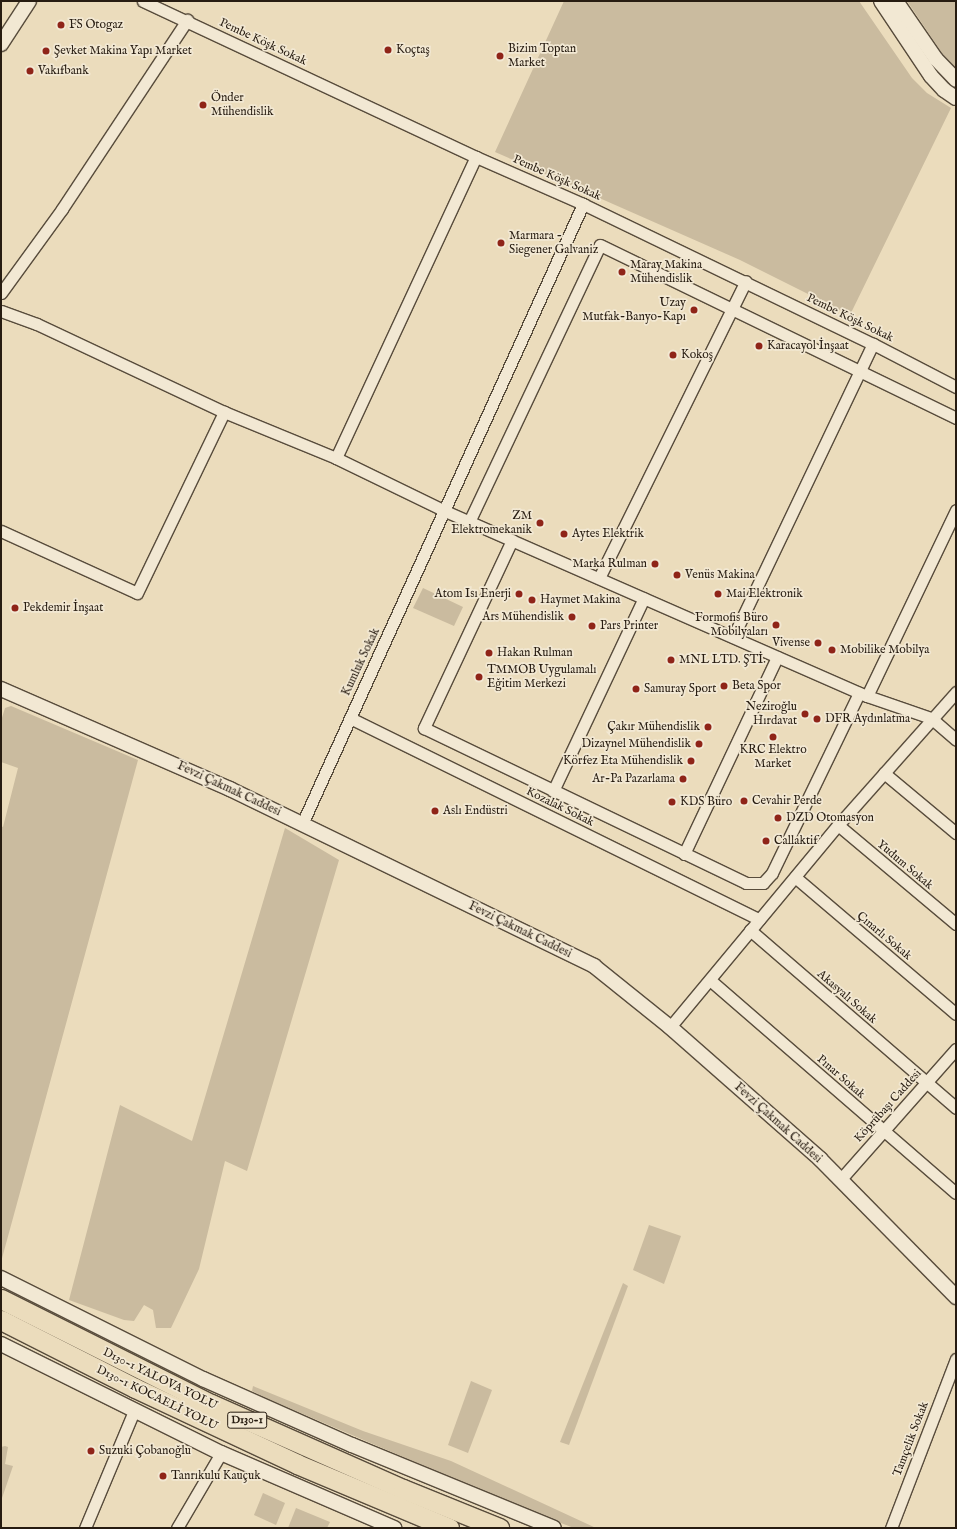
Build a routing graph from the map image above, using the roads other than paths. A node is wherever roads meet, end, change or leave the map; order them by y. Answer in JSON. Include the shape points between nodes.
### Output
{"nodes":[{"id":1,"x":29,"y":1,"type":"edge"},
{"id":2,"x":143,"y":1,"type":"edge"},
{"id":3,"x":881,"y":1,"type":"edge"},
{"id":4,"x":896,"y":1,"type":"edge"},
{"id":5,"x":187,"y":20,"type":"junction"},
{"id":6,"x":1,"y":44,"type":"edge"},
{"id":7,"x":956,"y":80,"type":"edge"},
{"id":8,"x":956,"y":98,"type":"edge"},
{"id":9,"x":476,"y":157,"type":"junction"},
{"id":10,"x":583,"y":204,"type":"junction"},
{"id":11,"x":746,"y":281,"type":"junction"},
{"id":12,"x":1,"y":293,"type":"edge"},
{"id":13,"x":732,"y":309,"type":"junction"},
{"id":14,"x":1,"y":311,"type":"edge"},
{"id":15,"x":873,"y":344,"type":"junction"},
{"id":16,"x":860,"y":371,"type":"junction"},
{"id":17,"x":956,"y":387,"type":"edge"},
{"id":18,"x":224,"y":412,"type":"junction"},
{"id":19,"x":956,"y":418,"type":"edge"},
{"id":20,"x":336,"y":458,"type":"junction"},
{"id":21,"x":956,"y":510,"type":"edge"},
{"id":22,"x":445,"y":511,"type":"junction"},
{"id":23,"x":470,"y":522,"type":"junction"},
{"id":24,"x":1,"y":531,"type":"edge"},
{"id":25,"x":512,"y":540,"type":"junction"},
{"id":26,"x":599,"y":578,"type":"junction"},
{"id":27,"x":644,"y":598,"type":"junction"},
{"id":28,"x":733,"y":638,"type":"junction"},
{"id":29,"x":777,"y":657,"type":"junction"},
{"id":30,"x":1,"y":689,"type":"edge"},
{"id":31,"x":956,"y":692,"type":"edge"},
{"id":32,"x":863,"y":694,"type":"junction"},
{"id":33,"x":350,"y":718,"type":"junction"},
{"id":34,"x":931,"y":718,"type":"junction"},
{"id":35,"x":956,"y":740,"type":"edge"},
{"id":36,"x":884,"y":773,"type":"junction"},
{"id":37,"x":553,"y":791,"type":"junction"},
{"id":38,"x":302,"y":824,"type":"junction"},
{"id":39,"x":838,"y":825,"type":"junction"},
{"id":40,"x":956,"y":833,"type":"edge"},
{"id":41,"x":684,"y":854,"type":"junction"},
{"id":42,"x":795,"y":877,"type":"junction"},
{"id":43,"x":759,"y":919,"type":"junction"},
{"id":44,"x":956,"y":924,"type":"edge"},
{"id":45,"x":750,"y":930,"type":"junction"},
{"id":46,"x":710,"y":980,"type":"junction"},
{"id":47,"x":956,"y":1014,"type":"edge"},
{"id":48,"x":670,"y":1027,"type":"junction"},
{"id":49,"x":956,"y":1049,"type":"edge"},
{"id":50,"x":926,"y":1083,"type":"junction"},
{"id":51,"x":956,"y":1108,"type":"edge"},
{"id":52,"x":883,"y":1131,"type":"junction"},
{"id":53,"x":840,"y":1180,"type":"junction"},
{"id":54,"x":956,"y":1193,"type":"edge"},
{"id":55,"x":1,"y":1278,"type":"edge"},
{"id":56,"x":956,"y":1297,"type":"edge"},
{"id":57,"x":1,"y":1299,"type":"edge"},
{"id":58,"x":1,"y":1320,"type":"edge"},
{"id":59,"x":1,"y":1324,"type":"edge"},
{"id":60,"x":1,"y":1344,"type":"edge"},
{"id":61,"x":49,"y":1346,"type":"junction"},
{"id":62,"x":956,"y":1359,"type":"edge"},
{"id":63,"x":134,"y":1411,"type":"junction"},
{"id":64,"x":221,"y":1453,"type":"junction"},
{"id":65,"x":85,"y":1528,"type":"edge"},
{"id":66,"x":177,"y":1528,"type":"edge"},
{"id":67,"x":394,"y":1528,"type":"edge"},
{"id":68,"x":448,"y":1528,"type":"edge"},
{"id":69,"x":500,"y":1528,"type":"edge"},
{"id":70,"x":554,"y":1528,"type":"edge"},
{"id":71,"x":891,"y":1528,"type":"edge"}],
"edges":[{"from":1,"to":6,"type":"street"},
{"from":2,"to":5,"type":"street","name":"Pembe Köşk Sokak"},
{"from":3,"to":8,"type":"street","via":[[931,76]]},
{"from":4,"to":7,"type":"street","via":[[936,59]]},
{"from":5,"to":9,"type":"street","name":"Pembe Köşk Sokak"},
{"from":5,"to":12,"type":"street","via":[[62,209]]},
{"from":9,"to":10,"type":"street","name":"Pembe Köşk Sokak"},
{"from":9,"to":20,"type":"street"},
{"from":10,"to":11,"type":"street","name":"Pembe Köşk Sokak"},
{"from":10,"to":22,"type":"street","name":"Kumluk Sokak"},
{"from":11,"to":13,"type":"street"},
{"from":11,"to":15,"type":"street","name":"Pembe Köşk Sokak"},
{"from":13,"to":16,"type":"street"},
{"from":13,"to":23,"type":"street","via":[[600,245]]},
{"from":13,"to":26,"type":"street"},
{"from":14,"to":18,"type":"street","via":[[37,324]]},
{"from":15,"to":16,"type":"street"},
{"from":15,"to":17,"type":"street","name":"Pembe Köşk Sokak"},
{"from":16,"to":19,"type":"street"},
{"from":16,"to":28,"type":"street"},
{"from":18,"to":20,"type":"street"},
{"from":18,"to":24,"type":"street","via":[[136,593]]},
{"from":20,"to":22,"type":"street"},
{"from":21,"to":32,"type":"street"},
{"from":22,"to":23,"type":"street"},
{"from":22,"to":33,"type":"street","name":"Kumluk Sokak"},
{"from":23,"to":25,"type":"street"},
{"from":25,"to":26,"type":"street"},
{"from":25,"to":37,"type":"street","via":[[424,728]]},
{"from":26,"to":27,"type":"street"},
{"from":27,"to":28,"type":"street"},
{"from":27,"to":37,"type":"street"},
{"from":28,"to":29,"type":"street"},
{"from":29,"to":32,"type":"street"},
{"from":29,"to":41,"type":"street"},
{"from":30,"to":38,"type":"street","name":"Fevzi Çakmak Caddesi","via":[[155,755]]},
{"from":31,"to":34,"type":"street"},
{"from":32,"to":34,"type":"street"},
{"from":32,"to":41,"type":"street","via":[[767,879],[758,884],[746,883]]},
{"from":33,"to":38,"type":"street","name":"Kumluk Sokak"},
{"from":33,"to":43,"type":"street","name":"Kozalak Sokak"},
{"from":34,"to":35,"type":"street"},
{"from":34,"to":36,"type":"street"},
{"from":36,"to":39,"type":"street"},
{"from":36,"to":40,"type":"street"},
{"from":37,"to":41,"type":"street"},
{"from":38,"to":48,"type":"street","name":"Fevzi Çakmak Caddesi","via":[[594,966]]},
{"from":39,"to":42,"type":"street"},
{"from":39,"to":44,"type":"street","name":"Yudum Sokak"},
{"from":42,"to":43,"type":"street"},
{"from":42,"to":47,"type":"street","name":"Çınarlı Sokak"},
{"from":43,"to":45,"type":"street"},
{"from":45,"to":46,"type":"street"},
{"from":45,"to":50,"type":"street","name":"Akasyalı Sokak"},
{"from":46,"to":48,"type":"street"},
{"from":46,"to":52,"type":"street","name":"Pınar Sokak"},
{"from":48,"to":53,"type":"street","name":"Fevzi Çakmak Caddesi"},
{"from":49,"to":50,"type":"street","name":"Köprübaşı Caddesi"},
{"from":50,"to":51,"type":"street","name":"Akasyalı Sokak"},
{"from":50,"to":52,"type":"street","name":"Köprübaşı Caddesi"},
{"from":52,"to":53,"type":"street","name":"Köprübaşı Caddesi"},
{"from":52,"to":54,"type":"street","name":"Pınar Sokak"},
{"from":53,"to":56,"type":"street","name":"Fevzi Çakmak Caddesi"},
{"from":55,"to":70,"type":"street","via":[[210,1382],[352,1445]]},
{"from":57,"to":69,"type":"highway","name":"D130-1 YALOVA YOLU","number":"D130-1","via":[[211,1404],[403,1489]]},
{"from":58,"to":61,"type":"highway","name":"D130-1 KOCAELİ YOLU","number":"D130-1"},
{"from":59,"to":61,"type":"highway"},
{"from":60,"to":63,"type":"street"},
{"from":61,"to":68,"type":"highway","name":"D130-1 KOCAELİ YOLU","number":"D130-1","via":[[297,1464]]},
{"from":62,"to":71,"type":"street","name":"Tamçelik Sokak"},
{"from":63,"to":64,"type":"street"},
{"from":63,"to":65,"type":"street"},
{"from":64,"to":66,"type":"street"},
{"from":64,"to":67,"type":"street"}]}
